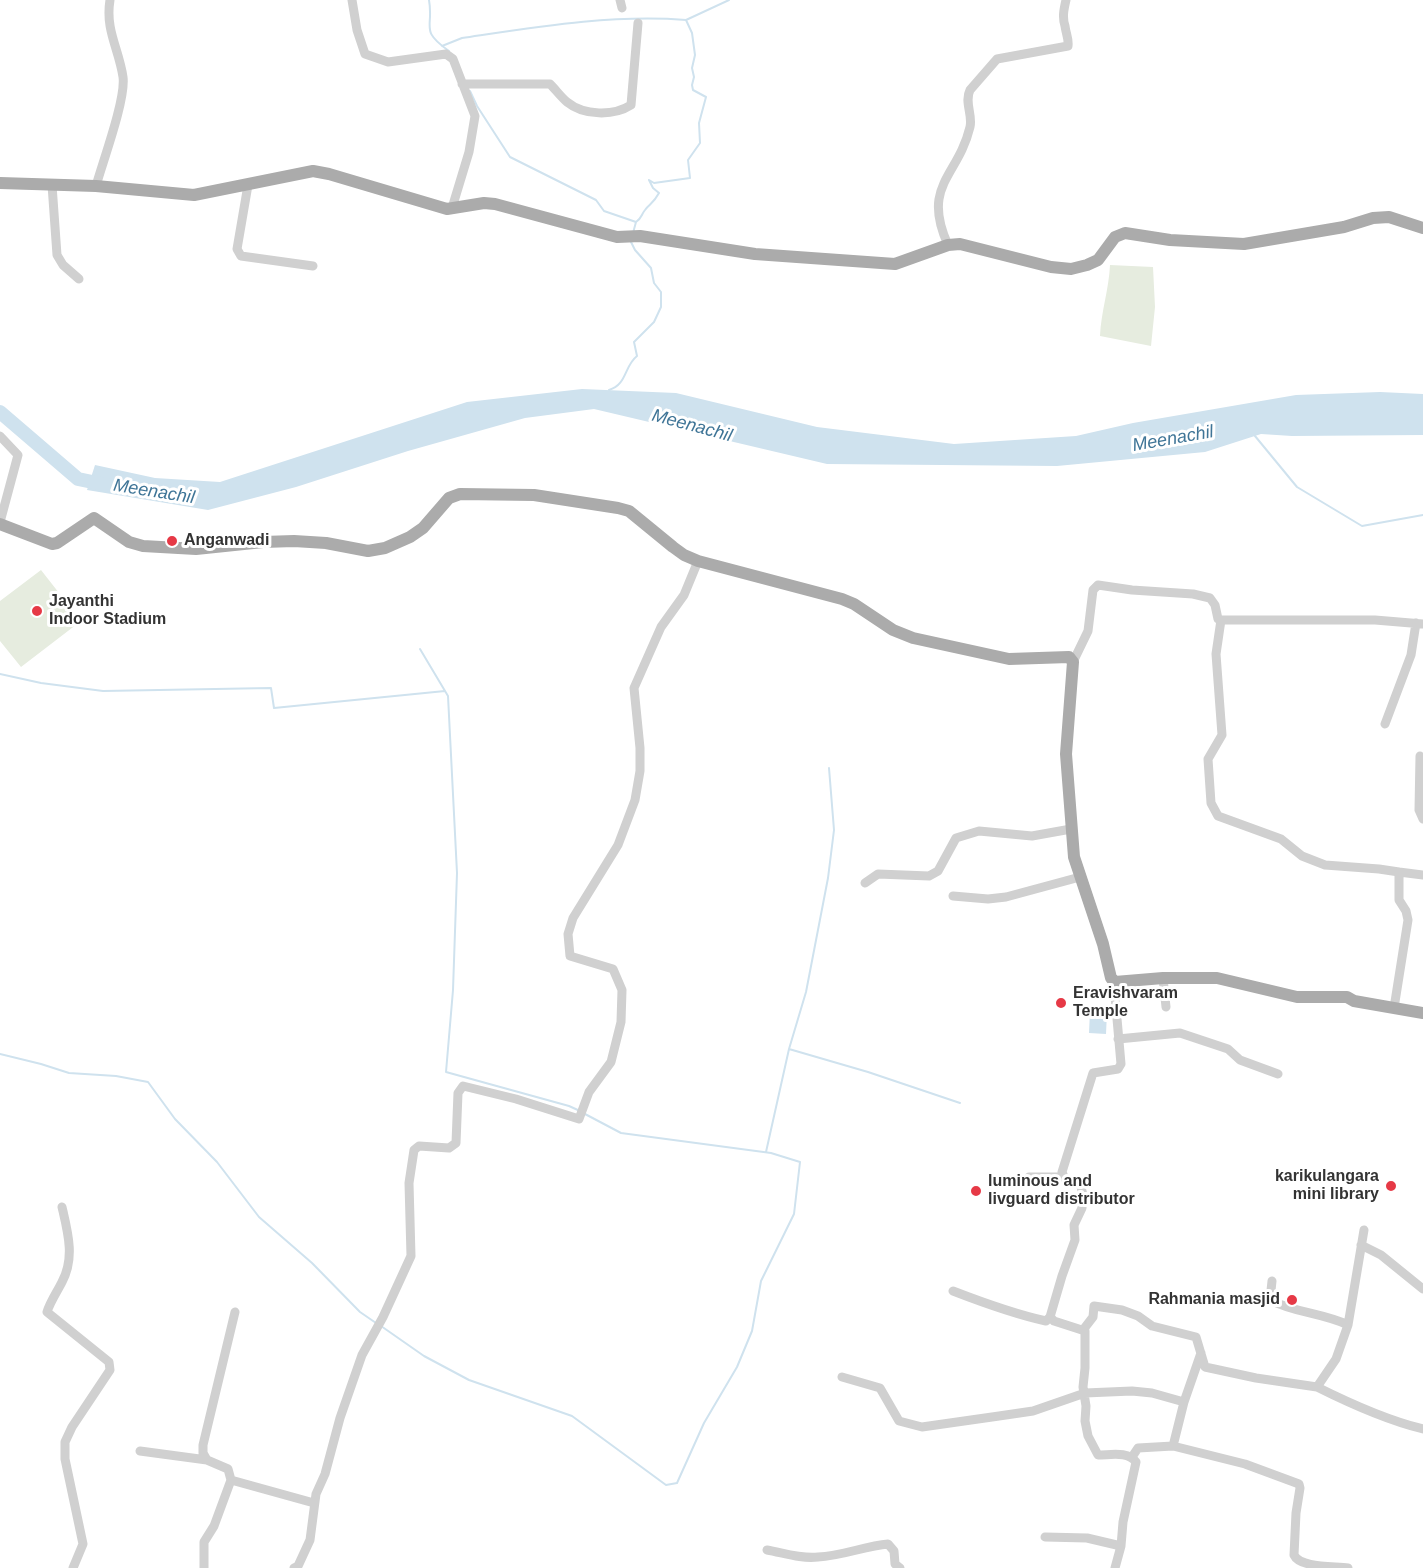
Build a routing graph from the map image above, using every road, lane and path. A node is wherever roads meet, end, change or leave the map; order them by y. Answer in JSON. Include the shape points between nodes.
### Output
{"nodes":[{"id":1,"x":110,"y":0,"type":"edge"},
{"id":2,"x":352,"y":0,"type":"edge"},
{"id":3,"x":1066,"y":0,"type":"edge"},
{"id":4,"x":638,"y":23,"type":"dead end"},
{"id":5,"x":462,"y":84,"type":"junction"},
{"id":6,"x":0,"y":183,"type":"edge"},
{"id":7,"x":52,"y":185,"type":"junction"},
{"id":8,"x":248,"y":185,"type":"junction"},
{"id":9,"x":96,"y":186,"type":"junction"},
{"id":10,"x":453,"y":208,"type":"junction"},
{"id":11,"x":1423,"y":228,"type":"edge"},
{"id":12,"x":948,"y":245,"type":"junction"},
{"id":13,"x":313,"y":266,"type":"dead end"},
{"id":14,"x":79,"y":279,"type":"dead end"},
{"id":15,"x":0,"y":436,"type":"edge"},
{"id":16,"x":0,"y":523,"type":"edge"},
{"id":17,"x":698,"y":561,"type":"junction"},
{"id":18,"x":1221,"y":620,"type":"junction"},
{"id":19,"x":1419,"y":624,"type":"edge"},
{"id":20,"x":1073,"y":662,"type":"junction"},
{"id":21,"x":1384,"y":724,"type":"dead end"},
{"id":22,"x":1420,"y":756,"type":"dead end"},
{"id":23,"x":1423,"y":819,"type":"edge"},
{"id":24,"x":1071,"y":830,"type":"junction"},
{"id":25,"x":1399,"y":872,"type":"junction"},
{"id":26,"x":1423,"y":874,"type":"edge"},
{"id":27,"x":1080,"y":877,"type":"junction"},
{"id":28,"x":865,"y":884,"type":"dead end"},
{"id":29,"x":953,"y":896,"type":"dead end"},
{"id":30,"x":1111,"y":978,"type":"junction"},
{"id":31,"x":1163,"y":978,"type":"junction"},
{"id":32,"x":1167,"y":1007,"type":"dead end"},
{"id":33,"x":1394,"y":1008,"type":"junction"},
{"id":34,"x":1423,"y":1013,"type":"edge"},
{"id":35,"x":1118,"y":1040,"type":"junction"},
{"id":36,"x":1278,"y":1074,"type":"dead end"},
{"id":37,"x":1029,"y":1177,"type":"dead end"},
{"id":38,"x":1064,"y":1177,"type":"junction"},
{"id":39,"x":63,"y":1207,"type":"dead end"},
{"id":40,"x":1364,"y":1230,"type":"dead end"},
{"id":41,"x":1361,"y":1245,"type":"junction"},
{"id":42,"x":1272,"y":1281,"type":"dead end"},
{"id":43,"x":1423,"y":1289,"type":"edge"},
{"id":44,"x":953,"y":1291,"type":"dead end"},
{"id":45,"x":235,"y":1312,"type":"dead end"},
{"id":46,"x":1050,"y":1317,"type":"junction"},
{"id":47,"x":1348,"y":1325,"type":"junction"},
{"id":48,"x":1083,"y":1330,"type":"junction"},
{"id":49,"x":1201,"y":1353,"type":"junction"},
{"id":50,"x":842,"y":1377,"type":"dead end"},
{"id":51,"x":1317,"y":1387,"type":"junction"},
{"id":52,"x":1084,"y":1393,"type":"junction"},
{"id":53,"x":1184,"y":1402,"type":"junction"},
{"id":54,"x":1423,"y":1429,"type":"edge"},
{"id":55,"x":1173,"y":1446,"type":"junction"},
{"id":56,"x":141,"y":1451,"type":"dead end"},
{"id":57,"x":1132,"y":1457,"type":"junction"},
{"id":58,"x":207,"y":1460,"type":"junction"},
{"id":59,"x":231,"y":1480,"type":"junction"},
{"id":60,"x":314,"y":1503,"type":"junction"},
{"id":61,"x":1045,"y":1537,"type":"dead end"},
{"id":62,"x":1121,"y":1546,"type":"junction"},
{"id":63,"x":767,"y":1550,"type":"dead end"},
{"id":64,"x":74,"y":1568,"type":"edge"},
{"id":65,"x":204,"y":1568,"type":"edge"},
{"id":66,"x":294,"y":1568,"type":"edge"},
{"id":67,"x":900,"y":1568,"type":"edge"},
{"id":68,"x":1115,"y":1568,"type":"edge"},
{"id":69,"x":1348,"y":1568,"type":"edge"}],
"edges":[{"from":1,"to":9,"type":"street","via":[[108,21],[123,79]]},
{"from":2,"to":5,"type":"street","via":[[365,54],[388,62],[446,54],[453,59]]},
{"from":3,"to":12,"type":"street","via":[[1063,12],[1068,46],[997,59],[967,95],[970,126],[947,175],[937,212]]},
{"from":4,"to":5,"type":"street","via":[[632,105],[622,111],[583,111],[568,103],[549,84]]},
{"from":5,"to":10,"type":"street","via":[[475,116]]},
{"from":6,"to":7,"type":"main road"},
{"from":7,"to":9,"type":"main road"},
{"from":7,"to":14,"type":"street","via":[[57,255]]},
{"from":8,"to":9,"type":"main road","via":[[194,195]]},
{"from":8,"to":10,"type":"main road","via":[[313,171]]},
{"from":8,"to":13,"type":"street","via":[[237,249],[241,256]]},
{"from":10,"to":12,"type":"main road","via":[[495,204],[617,237],[640,236],[755,254],[895,264]]},
{"from":11,"to":12,"type":"main road","via":[[1381,217],[1244,244],[1125,233],[1115,237],[1098,260],[1071,269],[960,244]]},
{"from":15,"to":16,"type":"street","via":[[18,455]]},
{"from":16,"to":17,"type":"main road","via":[[52,544],[94,518],[129,542],[143,546],[196,549],[294,541],[368,551],[410,537],[449,498],[460,494],[534,495],[628,511],[673,548]]},
{"from":17,"to":20,"type":"main road","via":[[842,599],[913,638],[1009,659],[1069,657]]},
{"from":17,"to":60,"type":"street","via":[[684,596],[661,627],[634,688],[640,748],[635,800],[618,846],[573,918],[568,934],[570,956],[613,969],[622,990],[621,1022],[611,1062],[589,1092],[579,1119],[467,1086],[458,1093],[456,1143],[449,1148],[419,1146],[414,1150],[408,1184],[412,1252],[358,1365]]},
{"from":18,"to":19,"type":"street","via":[[1375,620]]},
{"from":18,"to":20,"type":"street","via":[[1210,598],[1098,585],[1093,590],[1088,631]]},
{"from":18,"to":25,"type":"street","via":[[1216,654],[1222,735],[1208,759],[1212,803],[1218,816],[1281,839],[1302,856],[1325,866]]},
{"from":19,"to":21,"type":"street"},
{"from":20,"to":24,"type":"main road","via":[[1066,754]]},
{"from":22,"to":23,"type":"street","via":[[1419,810]]},
{"from":24,"to":27,"type":"main road"},
{"from":24,"to":28,"type":"street","via":[[1032,836],[979,831],[956,838],[938,870],[929,876],[878,874]]},
{"from":25,"to":26,"type":"street"},
{"from":25,"to":33,"type":"street","via":[[1399,900],[1408,920]]},
{"from":27,"to":29,"type":"street","via":[[997,899]]},
{"from":27,"to":30,"type":"main road"},
{"from":30,"to":31,"type":"main road","via":[[1115,982]]},
{"from":30,"to":35,"type":"street"},
{"from":31,"to":32,"type":"street"},
{"from":31,"to":33,"type":"main road","via":[[1217,978],[1297,998],[1347,997]]},
{"from":33,"to":34,"type":"main road"},
{"from":35,"to":36,"type":"street","via":[[1180,1033],[1228,1049],[1240,1060]]},
{"from":35,"to":38,"type":"street","via":[[1121,1064],[1118,1069],[1094,1073],[1062,1172]]},
{"from":37,"to":38,"type":"street"},
{"from":38,"to":46,"type":"street","via":[[1081,1187],[1082,1208],[1074,1224],[1075,1240]]},
{"from":39,"to":64,"type":"street","via":[[69,1260],[64,1280],[47,1312],[110,1366],[65,1442],[83,1544]]},
{"from":40,"to":41,"type":"street"},
{"from":41,"to":43,"type":"street","via":[[1381,1255]]},
{"from":41,"to":47,"type":"street"},
{"from":42,"to":47,"type":"street","via":[[1270,1300]]},
{"from":44,"to":46,"type":"street","via":[[1027,1317],[1046,1321]]},
{"from":45,"to":58,"type":"street","via":[[203,1445]]},
{"from":46,"to":48,"type":"street"},
{"from":47,"to":51,"type":"street","via":[[1336,1359]]},
{"from":48,"to":49,"type":"street","via":[[1093,1317],[1094,1306],[1113,1309],[1138,1316],[1152,1326],[1196,1337]]},
{"from":48,"to":52,"type":"street"},
{"from":49,"to":51,"type":"street","via":[[1205,1366]]},
{"from":49,"to":53,"type":"street"},
{"from":50,"to":52,"type":"street","via":[[880,1388],[899,1421],[922,1426],[1033,1410]]},
{"from":51,"to":54,"type":"street"},
{"from":52,"to":53,"type":"street","via":[[1132,1390]]},
{"from":52,"to":57,"type":"street","via":[[1084,1421],[1098,1455]]},
{"from":53,"to":55,"type":"street"},
{"from":55,"to":57,"type":"street","via":[[1138,1449]]},
{"from":55,"to":69,"type":"street","via":[[1245,1464],[1299,1484],[1296,1559]]},
{"from":56,"to":58,"type":"street"},
{"from":57,"to":62,"type":"street","via":[[1136,1466]]},
{"from":58,"to":59,"type":"street","via":[[228,1469]]},
{"from":59,"to":60,"type":"street"},
{"from":59,"to":65,"type":"street","via":[[204,1542]]},
{"from":60,"to":66,"type":"street","via":[[310,1540]]},
{"from":61,"to":62,"type":"street","via":[[1087,1538]]},
{"from":62,"to":68,"type":"street"},
{"from":63,"to":67,"type":"street","via":[[821,1557],[888,1544]]}]}
